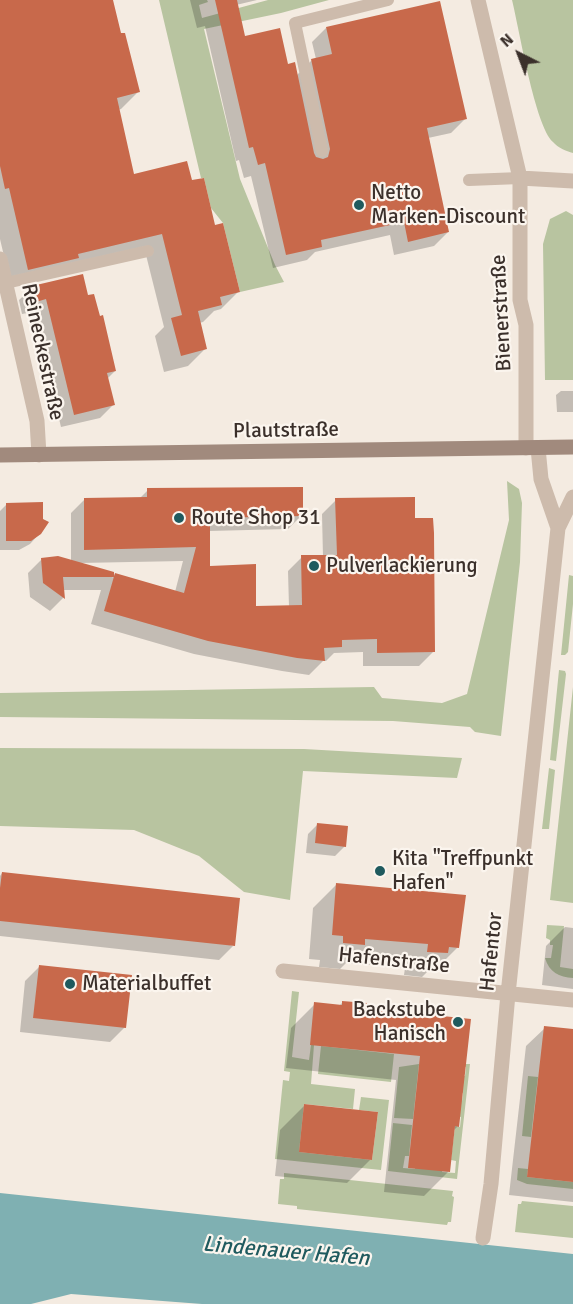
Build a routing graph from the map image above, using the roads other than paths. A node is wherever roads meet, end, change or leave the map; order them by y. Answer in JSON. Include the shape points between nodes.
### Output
{"nodes":[{"id":1,"x":388,"y":0,"type":"edge"},
{"id":2,"x":478,"y":0,"type":"edge"},
{"id":3,"x":322,"y":151,"type":"dead end"},
{"id":4,"x":520,"y":178,"type":"junction"},
{"id":5,"x":469,"y":180,"type":"dead end"},
{"id":6,"x":573,"y":181,"type":"edge"},
{"id":7,"x":148,"y":251,"type":"dead end"},
{"id":8,"x":0,"y":259,"type":"edge"},
{"id":9,"x":6,"y":283,"type":"junction"},
{"id":10,"x":573,"y":447,"type":"edge"},
{"id":11,"x":532,"y":448,"type":"junction"},
{"id":12,"x":0,"y":455,"type":"edge"},
{"id":13,"x":39,"y":455,"type":"junction"},
{"id":14,"x":573,"y":497,"type":"edge"},
{"id":15,"x":558,"y":528,"type":"junction"},
{"id":16,"x":283,"y":971,"type":"dead end"},
{"id":17,"x":508,"y":994,"type":"junction"},
{"id":18,"x":573,"y":1000,"type":"edge"},
{"id":19,"x":483,"y":1238,"type":"dead end"}],
"edges":[{"from":1,"to":3,"type":"lane","via":[[295,23]]},
{"from":2,"to":4,"type":"street","name":"Bienerstraße"},
{"from":4,"to":5,"type":"lane"},
{"from":4,"to":6,"type":"street"},
{"from":4,"to":11,"type":"street","name":"Bienerstraße","via":[[520,300],[526,325]]},
{"from":7,"to":9,"type":"lane"},
{"from":8,"to":9,"type":"street","name":"Reineckestraße"},
{"from":9,"to":13,"type":"street","name":"Reineckestraße","via":[[37,421]]},
{"from":10,"to":11,"type":"main road","name":"Plautstraße"},
{"from":11,"to":13,"type":"main road","name":"Plautstraße"},
{"from":11,"to":15,"type":"street","name":"Hafentor"},
{"from":12,"to":13,"type":"main road","name":"Plautstraße"},
{"from":14,"to":15,"type":"street","name":"Hafentor"},
{"from":15,"to":17,"type":"street","name":"Hafentor"},
{"from":16,"to":17,"type":"street","name":"Hafenstraße"},
{"from":17,"to":18,"type":"street","name":"Hafenstraße"},
{"from":17,"to":19,"type":"street","name":"Hafentor"}]}
